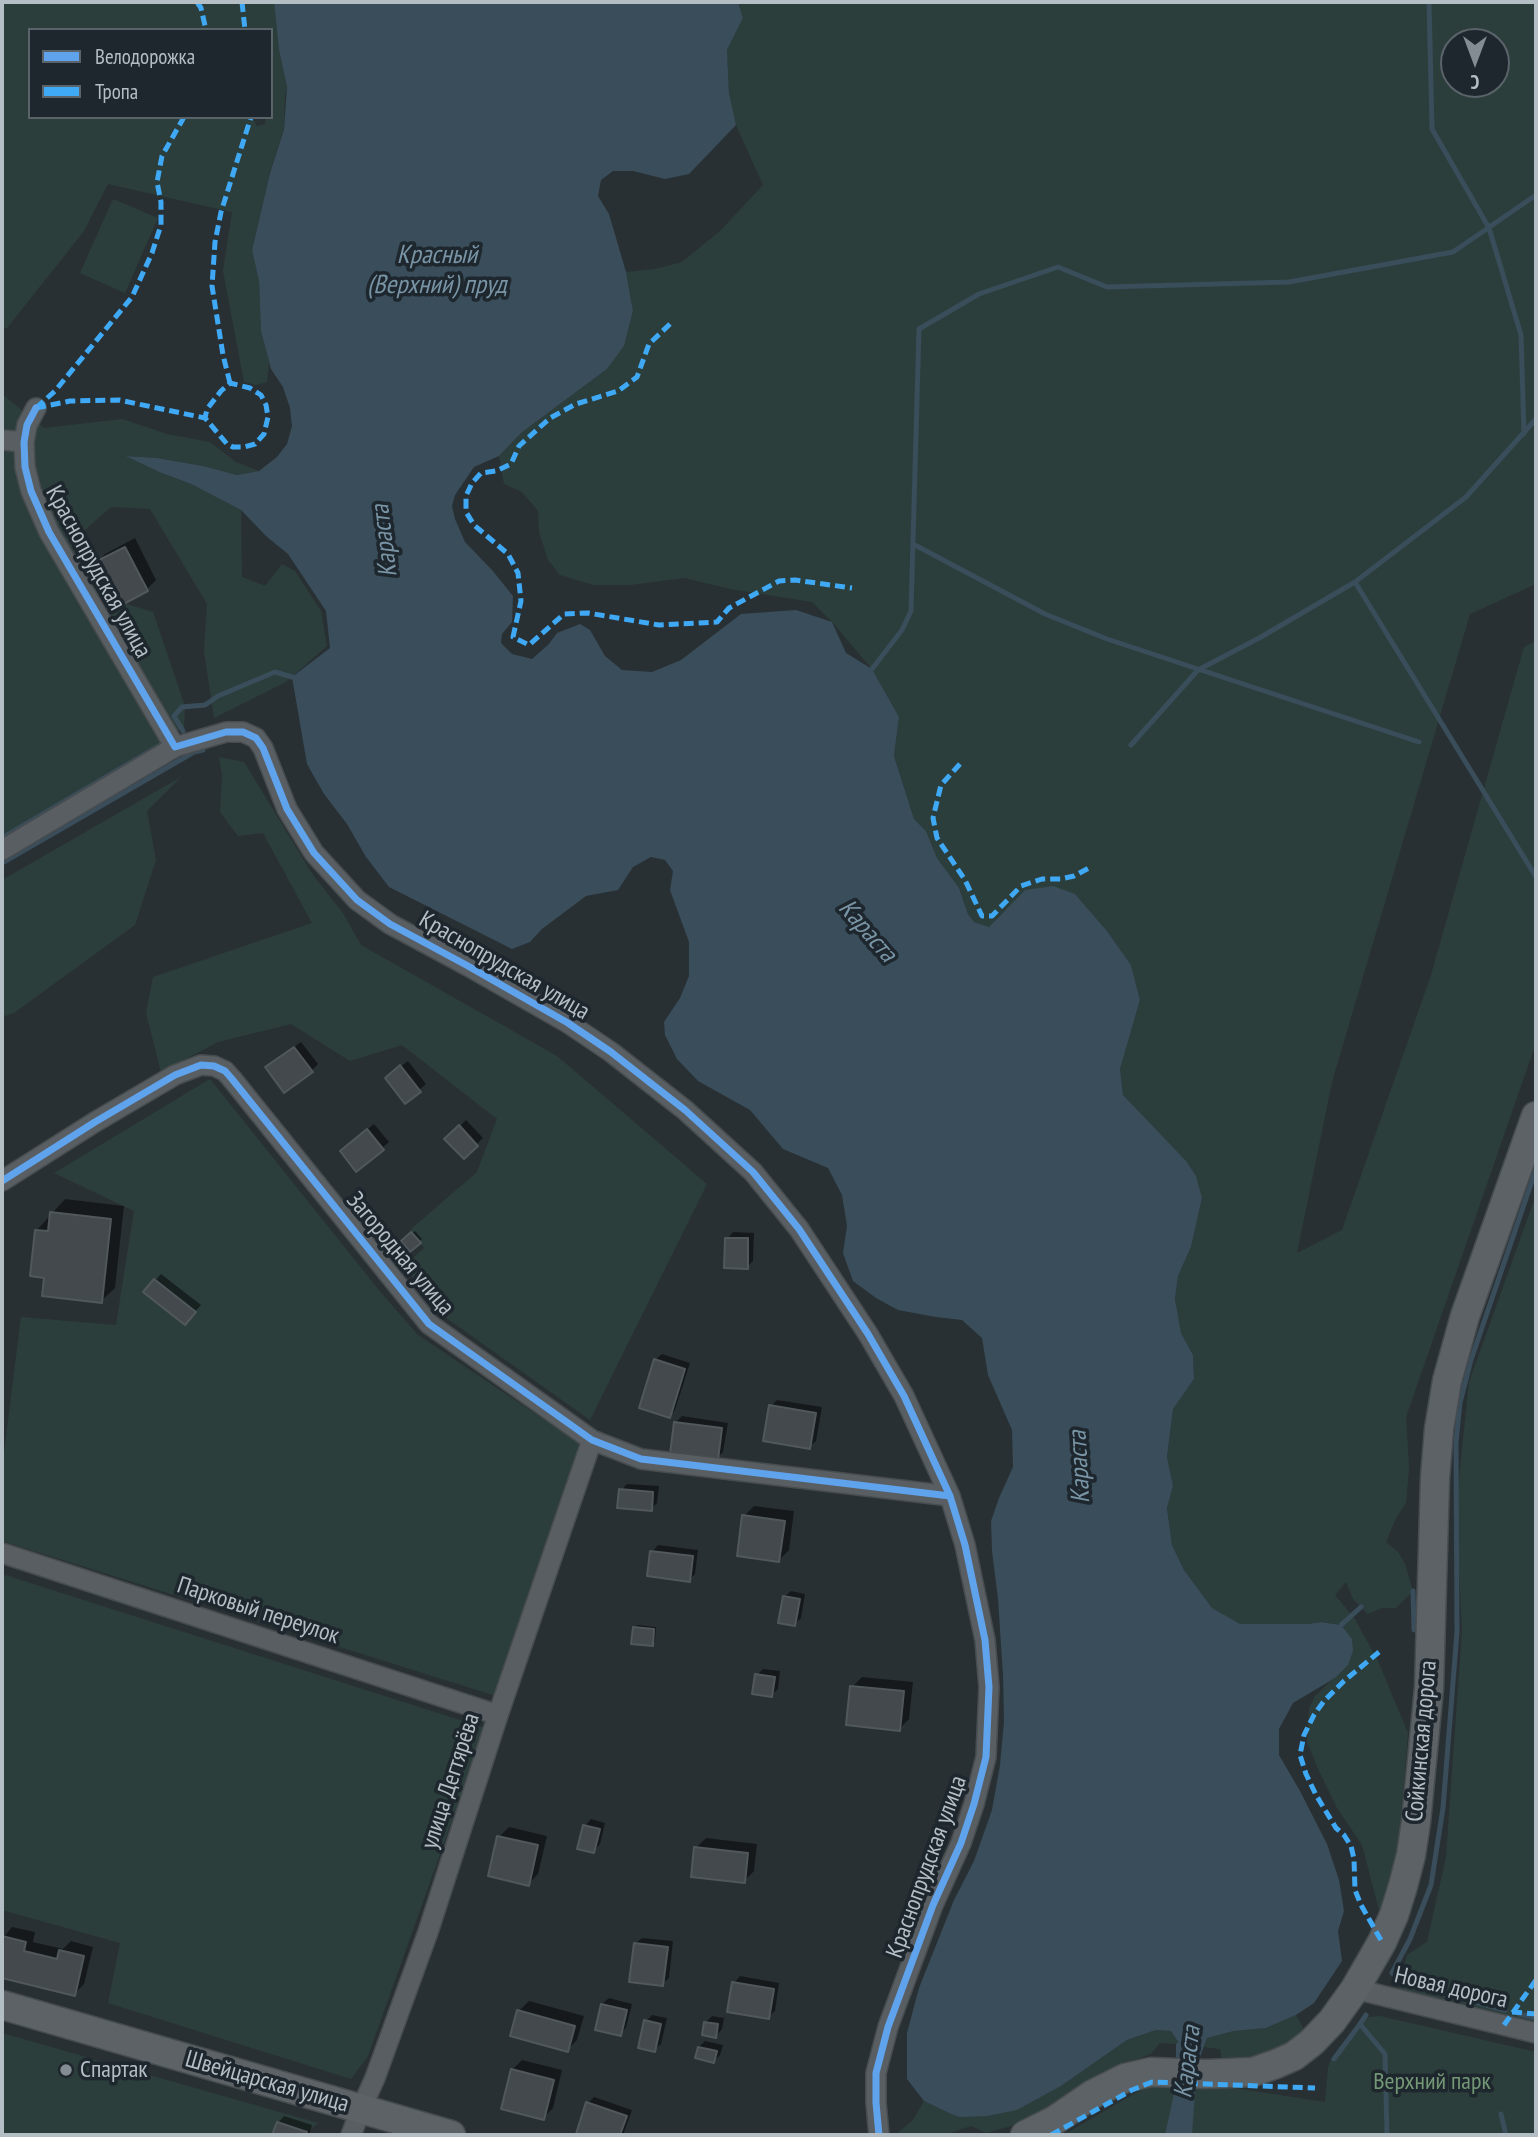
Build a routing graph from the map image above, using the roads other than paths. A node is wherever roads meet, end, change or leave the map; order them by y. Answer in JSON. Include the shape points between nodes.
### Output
{"nodes":[{"id":1,"x":36,"y":408,"type":"dead end"},
{"id":2,"x":2,"y":440,"type":"edge"},
{"id":3,"x":24,"y":442,"type":"junction"},
{"id":4,"x":175,"y":747,"type":"junction"},
{"id":5,"x":2,"y":850,"type":"edge"},
{"id":6,"x":1536,"y":1116,"type":"edge"},
{"id":7,"x":2,"y":1181,"type":"edge"},
{"id":8,"x":592,"y":1440,"type":"junction"},
{"id":9,"x":950,"y":1496,"type":"junction"},
{"id":10,"x":2,"y":1553,"type":"edge"},
{"id":11,"x":498,"y":1715,"type":"junction"},
{"id":12,"x":1355,"y":1989,"type":"junction"},
{"id":13,"x":2,"y":2005,"type":"edge"},
{"id":14,"x":1536,"y":2033,"type":"edge"},
{"id":15,"x":361,"y":2109,"type":"junction"},
{"id":16,"x":351,"y":2135,"type":"edge"},
{"id":17,"x":451,"y":2135,"type":"edge"},
{"id":18,"x":880,"y":2135,"type":"edge"},
{"id":19,"x":1025,"y":2135,"type":"edge"}],
"edges":[{"from":1,"to":3,"type":"street","name":"Краснопрудская улица"},
{"from":2,"to":3,"type":"street"},
{"from":3,"to":4,"type":"street","name":"Краснопрудская улица","via":[[31,491],[49,533]]},
{"from":4,"to":5,"type":"street"},
{"from":4,"to":9,"type":"street","name":"Краснопрудская улица","via":[[226,732],[256,738],[287,810],[314,853],[357,900],[390,924],[568,1023],[685,1110],[753,1172],[799,1229],[868,1334],[904,1396]]},
{"from":6,"to":12,"type":"main road","name":"Сойкинская дорога","via":[[1465,1316],[1447,1381],[1438,1429],[1429,1688],[1416,1822],[1394,1915]]},
{"from":7,"to":8,"type":"street","name":"Загородная улица","via":[[175,1075],[201,1065],[214,1066],[225,1071],[429,1324]]},
{"from":8,"to":9,"type":"street","name":"Загородная улица","via":[[641,1459]]},
{"from":8,"to":11,"type":"street","name":"улица Дегтярёва"},
{"from":9,"to":18,"type":"street","name":"Краснопрудская улица","via":[[985,1640],[989,1687],[986,1757],[961,1843],[888,2027],[876,2073]]},
{"from":10,"to":11,"type":"street","name":"Парковый переулок"},
{"from":11,"to":15,"type":"street","name":"улица Дегтярёва","via":[[428,1931]]},
{"from":12,"to":14,"type":"street","name":"Новая дорога"},
{"from":12,"to":19,"type":"main road","name":"Сойкинская дорога","via":[[1311,2042],[1276,2064],[1253,2072],[1151,2072],[1125,2078]]},
{"from":13,"to":15,"type":"main road","name":"Швейцарская улица"},
{"from":15,"to":16,"type":"street","name":"улица Дегтярёва"},
{"from":15,"to":17,"type":"main road","name":"Швейцарская улица"}]}
